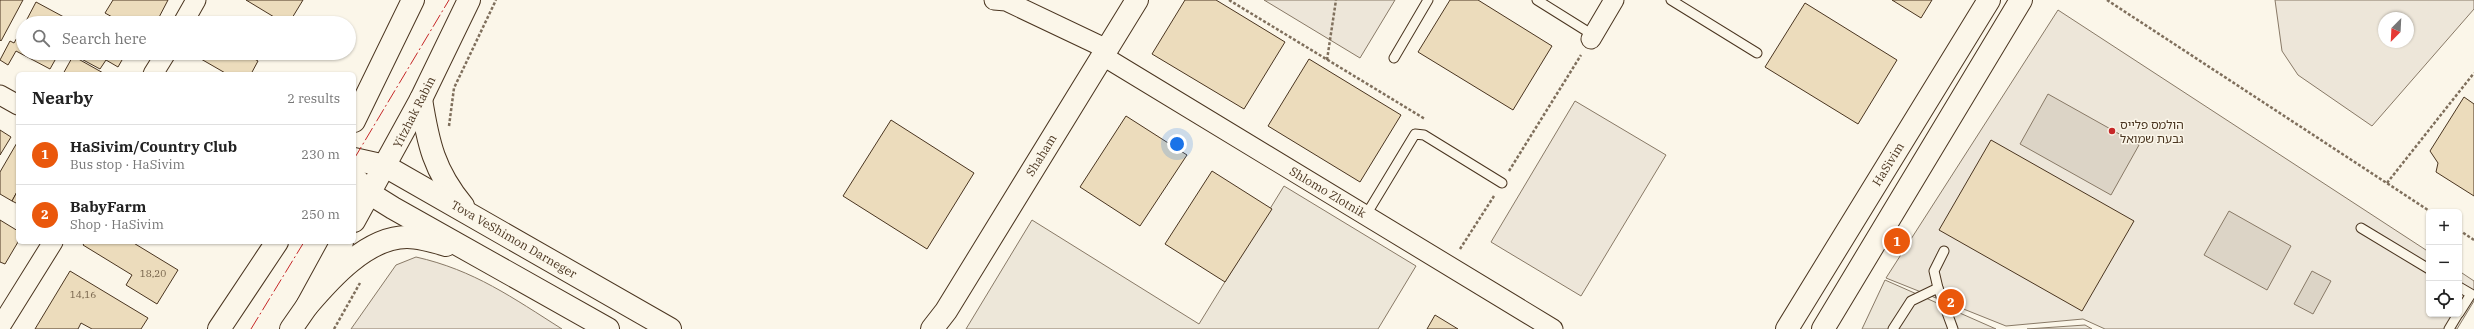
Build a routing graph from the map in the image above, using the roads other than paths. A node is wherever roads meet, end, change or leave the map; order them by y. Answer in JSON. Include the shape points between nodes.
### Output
{"nodes":[{"id":1,"x":196,"y":0,"type":"edge"},
{"id":2,"x":413,"y":0,"type":"edge"},
{"id":3,"x":468,"y":0,"type":"edge"},
{"id":4,"x":994,"y":0,"type":"edge"},
{"id":5,"x":1137,"y":0,"type":"edge"},
{"id":6,"x":1428,"y":0,"type":"edge"},
{"id":7,"x":1537,"y":0,"type":"edge"},
{"id":8,"x":1614,"y":0,"type":"edge"},
{"id":9,"x":1671,"y":0,"type":"edge"},
{"id":10,"x":1989,"y":0,"type":"edge"},
{"id":11,"x":2021,"y":0,"type":"edge"},
{"id":12,"x":187,"y":16,"type":"edge"},
{"id":13,"x":1592,"y":37,"type":"joint"},
{"id":14,"x":1105,"y":52,"type":"junction"},
{"id":15,"x":1757,"y":53,"type":"dead end"},
{"id":16,"x":1394,"y":58,"type":"dead end"},
{"id":17,"x":162,"y":60,"type":"edge"},
{"id":18,"x":154,"y":72,"type":"edge"},
{"id":19,"x":0,"y":95,"type":"edge"},
{"id":20,"x":421,"y":99,"type":"junction"},
{"id":21,"x":16,"y":104,"type":"edge"},
{"id":22,"x":356,"y":117,"type":"edge"},
{"id":23,"x":356,"y":160,"type":"edge"},
{"id":24,"x":385,"y":166,"type":"junction"},
{"id":25,"x":356,"y":179,"type":"edge"},
{"id":26,"x":1502,"y":183,"type":"road end"},
{"id":27,"x":369,"y":193,"type":"junction"},
{"id":28,"x":470,"y":215,"type":"junction"},
{"id":29,"x":1366,"y":215,"type":"junction"},
{"id":30,"x":356,"y":217,"type":"edge"},
{"id":31,"x":2361,"y":228,"type":"dead end"},
{"id":32,"x":51,"y":244,"type":"edge"},
{"id":33,"x":276,"y":244,"type":"edge"},
{"id":34,"x":341,"y":244,"type":"edge"},
{"id":35,"x":472,"y":251,"type":"junction"},
{"id":36,"x":1944,"y":251,"type":"dead end"},
{"id":37,"x":2426,"y":267,"type":"edge"},
{"id":38,"x":1938,"y":288,"type":"junction"},
{"id":39,"x":2462,"y":289,"type":"edge"},
{"id":40,"x":307,"y":306,"type":"junction"},
{"id":41,"x":2462,"y":308,"type":"edge"},
{"id":42,"x":2456,"y":317,"type":"edge"},
{"id":43,"x":942,"y":320,"type":"edge"},
{"id":44,"x":0,"y":327,"type":"edge"},
{"id":45,"x":219,"y":329,"type":"edge"},
{"id":46,"x":291,"y":329,"type":"edge"},
{"id":47,"x":608,"y":329,"type":"edge"},
{"id":48,"x":670,"y":329,"type":"edge"},
{"id":49,"x":932,"y":329,"type":"edge"},
{"id":50,"x":1553,"y":329,"type":"edge"},
{"id":51,"x":1787,"y":329,"type":"edge"},
{"id":52,"x":1823,"y":329,"type":"edge"},
{"id":53,"x":1893,"y":329,"type":"edge"},
{"id":54,"x":1951,"y":329,"type":"edge"},
{"id":55,"x":2449,"y":329,"type":"edge"}],
"edges":[{"from":1,"to":12,"type":"street"},
{"from":2,"to":22,"type":"street"},
{"from":3,"to":20,"type":"street","name":"Yitzhak Rabin"},
{"from":4,"to":14,"type":"street","name":"Shlomo Zlotnik","via":[[1006,1]]},
{"from":5,"to":14,"type":"street","name":"Shaham"},
{"from":6,"to":16,"type":"lane"},
{"from":7,"to":13,"type":"lane"},
{"from":8,"to":13,"type":"street"},
{"from":9,"to":15,"type":"lane"},
{"from":10,"to":51,"type":"street","name":"HaSivim"},
{"from":11,"to":52,"type":"street"},
{"from":14,"to":29,"type":"street","name":"Shlomo Zlotnik"},
{"from":14,"to":43,"type":"street","name":"Shaham"},
{"from":17,"to":18,"type":"street"},
{"from":19,"to":21,"type":"street"},
{"from":20,"to":24,"type":"street","name":"Yitzhak Rabin"},
{"from":20,"to":28,"type":"street","via":[[434,162],[444,181]]},
{"from":23,"to":24,"type":"street","name":"Tova VeShimon Darneger"},
{"from":24,"to":27,"type":"street","name":"Yitzhak Rabin"},
{"from":24,"to":28,"type":"street","name":"Tova VeShimon Darneger"},
{"from":25,"to":27,"type":"street"},
{"from":26,"to":29,"type":"lane","via":[[1424,135],[1415,134]]},
{"from":27,"to":30,"type":"street","name":"Yitzhak Rabin"},
{"from":27,"to":35,"type":"street"},
{"from":28,"to":48,"type":"street","name":"Tova VeShimon Darneger"},
{"from":29,"to":50,"type":"street","name":"Shlomo Zlotnik"},
{"from":31,"to":37,"type":"lane"},
{"from":32,"to":44,"type":"street"},
{"from":33,"to":45,"type":"street"},
{"from":34,"to":40,"type":"street"},
{"from":35,"to":40,"type":"street","via":[[426,239],[406,237],[391,240],[350,261],[330,279]]},
{"from":35,"to":47,"type":"street"},
{"from":36,"to":38,"type":"lane","via":[[1934,272]]},
{"from":38,"to":53,"type":"lane","via":[[1911,301]]},
{"from":38,"to":54,"type":"lane"},
{"from":39,"to":41,"type":"lane","via":[[2471,294]]},
{"from":40,"to":46,"type":"street"},
{"from":42,"to":55,"type":"lane"},
{"from":43,"to":49,"type":"street","name":"Shaham"}]}
